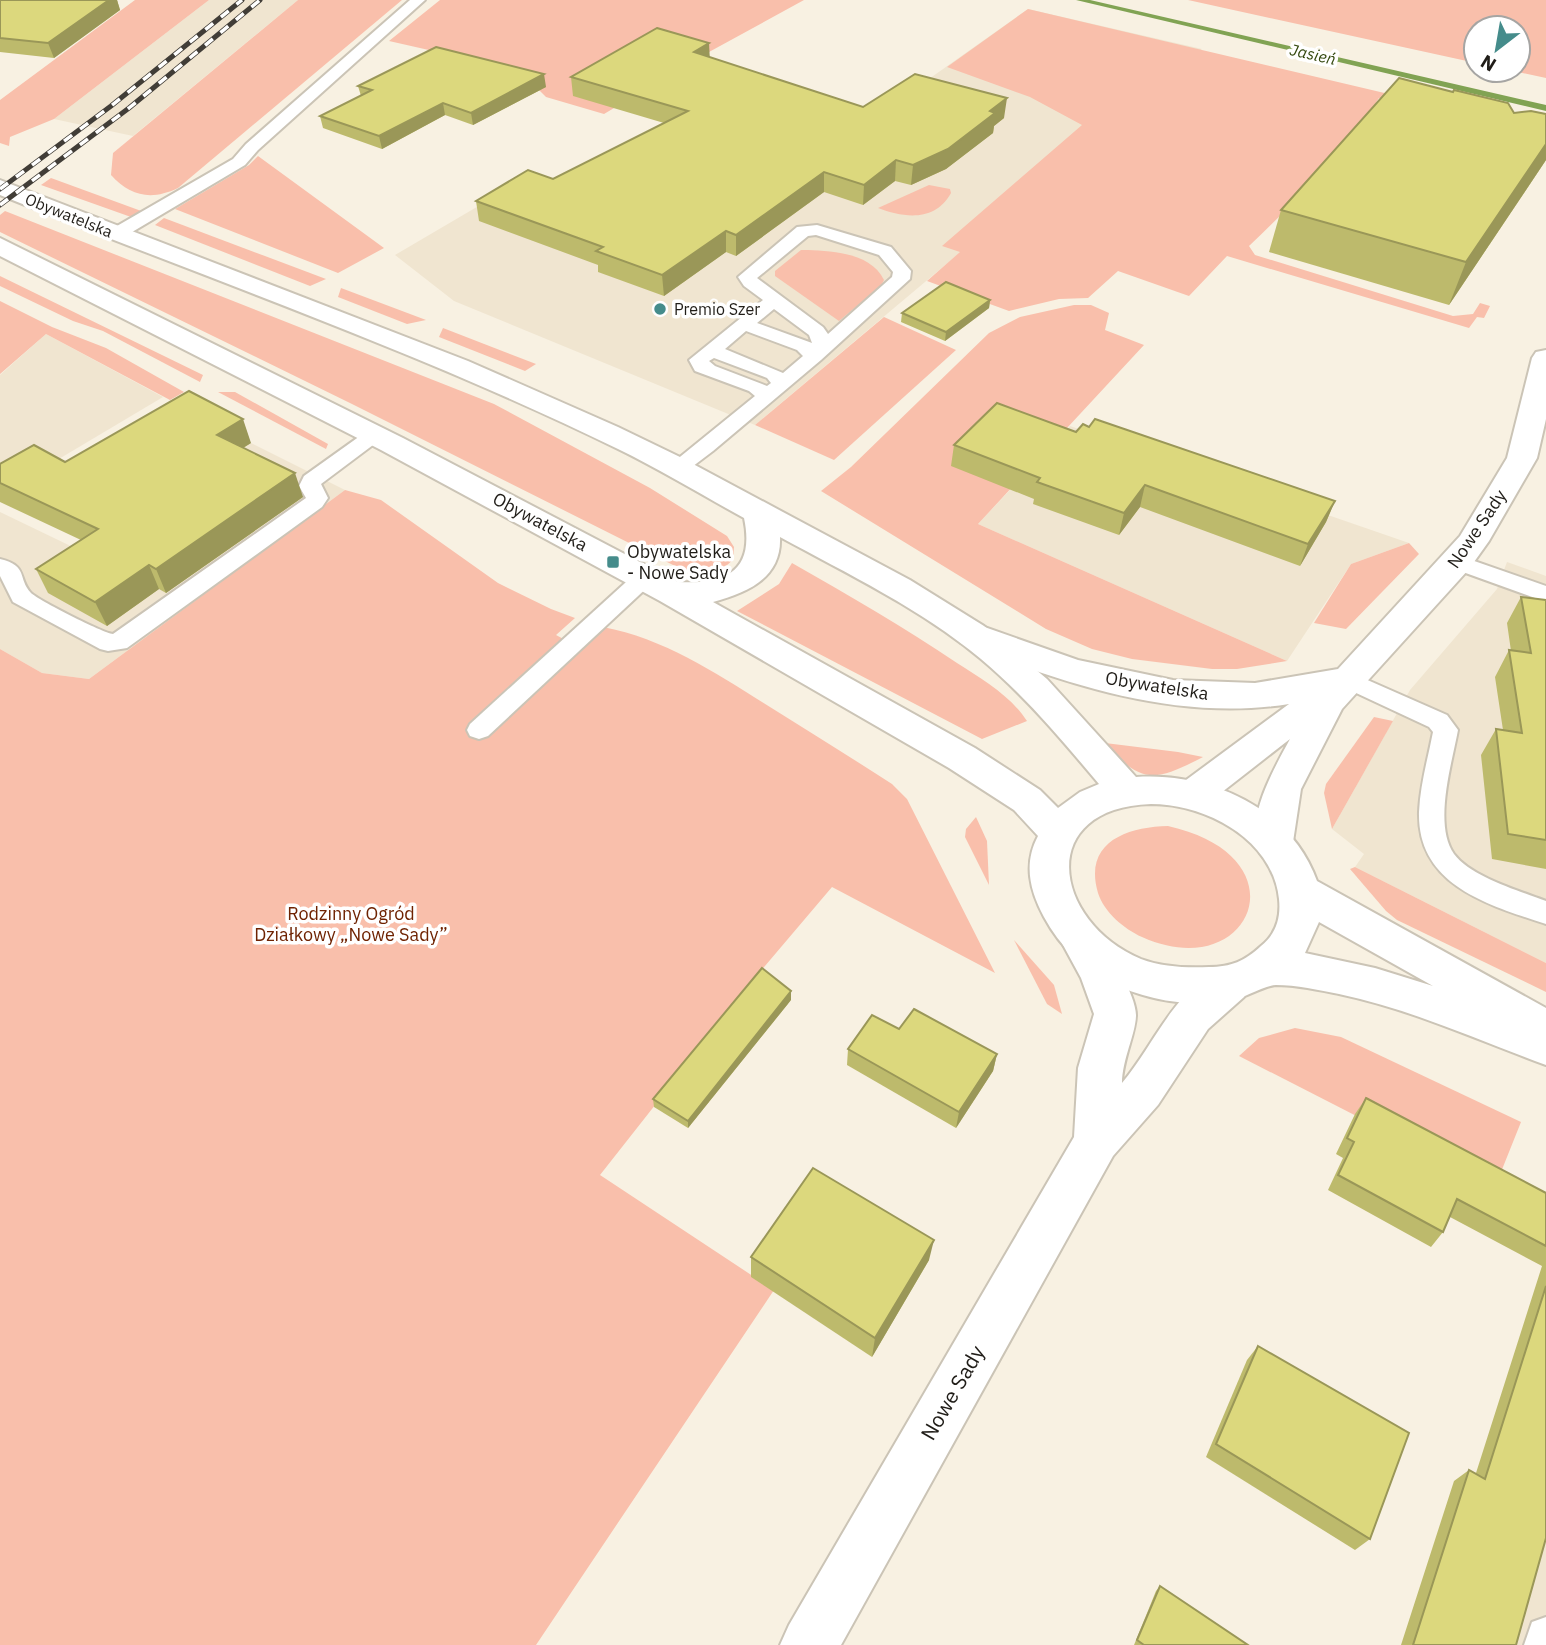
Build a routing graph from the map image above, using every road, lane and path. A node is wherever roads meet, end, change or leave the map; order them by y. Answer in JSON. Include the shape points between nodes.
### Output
{"nodes":[{"id":1,"x":418,"y":0,"type":"edge"},
{"id":2,"x":0,"y":187,"type":"edge"},
{"id":3,"x":117,"y":234,"type":"junction"},
{"id":4,"x":0,"y":246,"type":"edge"},
{"id":5,"x":774,"y":300,"type":"junction"},
{"id":6,"x":744,"y":324,"type":"junction"},
{"id":7,"x":726,"y":338,"type":"junction"},
{"id":8,"x":710,"y":350,"type":"junction"},
{"id":9,"x":818,"y":352,"type":"junction"},
{"id":10,"x":1546,"y":358,"type":"edge"},
{"id":11,"x":790,"y":376,"type":"junction"},
{"id":12,"x":767,"y":396,"type":"junction"},
{"id":13,"x":374,"y":435,"type":"junction"},
{"id":14,"x":677,"y":469,"type":"junction"},
{"id":15,"x":758,"y":513,"type":"junction"},
{"id":16,"x":1457,"y":562,"type":"junction"},
{"id":17,"x":0,"y":566,"type":"edge"},
{"id":18,"x":658,"y":585,"type":"junction"},
{"id":19,"x":1546,"y":594,"type":"edge"},
{"id":20,"x":973,"y":635,"type":"junction"},
{"id":21,"x":1338,"y":691,"type":"junction"},
{"id":22,"x":479,"y":730,"type":"dead end"},
{"id":23,"x":1126,"y":791,"type":"junction"},
{"id":24,"x":1195,"y":793,"type":"junction"},
{"id":25,"x":1058,"y":833,"type":"junction"},
{"id":26,"x":1274,"y":842,"type":"junction"},
{"id":27,"x":1300,"y":891,"type":"junction"},
{"id":28,"x":1546,"y":913,"type":"edge"},
{"id":29,"x":1083,"y":943,"type":"junction"},
{"id":30,"x":1248,"y":975,"type":"junction"},
{"id":31,"x":1546,"y":1030,"type":"edge"},
{"id":32,"x":1546,"y":1046,"type":"edge"},
{"id":33,"x":1097,"y":1141,"type":"junction"},
{"id":34,"x":1546,"y":1636,"type":"edge"},
{"id":35,"x":808,"y":1645,"type":"edge"},
{"id":36,"x":1544,"y":1645,"type":"edge"}],
"edges":[{"from":1,"to":3,"type":"lane","via":[[239,162]]},
{"from":2,"to":3,"type":"main road","name":"Obywatelska"},
{"from":3,"to":14,"type":"main road","name":"Obywatelska","via":[[403,345],[612,435]]},
{"from":4,"to":13,"type":"main road","name":"Obywatelska"},
{"from":5,"to":6,"type":"lane"},
{"from":5,"to":9,"type":"lane","via":[[816,331],[821,338]]},
{"from":5,"to":9,"type":"lane","via":[[747,277],[803,231],[824,230],[890,255],[902,271],[901,279]]},
{"from":6,"to":7,"type":"lane"},
{"from":6,"to":9,"type":"lane"},
{"from":7,"to":8,"type":"lane"},
{"from":7,"to":11,"type":"lane","via":[[789,361]]},
{"from":8,"to":11,"type":"lane"},
{"from":8,"to":12,"type":"lane","via":[[699,360],[702,367],[756,387]]},
{"from":9,"to":11,"type":"lane"},
{"from":10,"to":16,"type":"main road","name":"Nowe Sady","via":[[1522,458]]},
{"from":11,"to":12,"type":"lane"},
{"from":12,"to":14,"type":"lane"},
{"from":13,"to":17,"type":"lane","via":[[311,481],[317,498],[314,502],[119,642],[91,636],[21,597],[12,574]]},
{"from":13,"to":18,"type":"main road","name":"Obywatelska"},
{"from":14,"to":15,"type":"main road","name":"Obywatelska"},
{"from":15,"to":18,"type":"main road","via":[[764,545],[751,572],[715,592],[691,595]]},
{"from":15,"to":20,"type":"main road","name":"Obywatelska","via":[[890,583]]},
{"from":16,"to":19,"type":"lane"},
{"from":16,"to":21,"type":"main road","name":"Nowe Sady"},
{"from":18,"to":22,"type":"lane"},
{"from":18,"to":25,"type":"main road","name":"Obywatelska","via":[[962,758],[1027,800]]},
{"from":20,"to":21,"type":"main road","name":"Obywatelska","via":[[1061,668],[1160,689],[1241,696]]},
{"from":20,"to":23,"type":"main road","name":"Obywatelska","via":[[1067,722]]},
{"from":21,"to":24,"type":"main road","name":"Nowe Sady","via":[[1296,715]]},
{"from":21,"to":26,"type":"main road","name":"Nowe Sady","via":[[1282,789]]},
{"from":21,"to":28,"type":"lane","via":[[1438,720],[1446,730],[1433,806],[1434,839],[1443,860],[1465,878]]},
{"from":23,"to":24,"type":"main road"},
{"from":23,"to":25,"type":"main road","via":[[1076,812]]},
{"from":24,"to":26,"type":"main road","via":[[1255,823]]},
{"from":25,"to":29,"type":"main road","via":[[1048,858],[1049,887],[1061,916]]},
{"from":26,"to":27,"type":"main road","via":[[1292,868]]},
{"from":27,"to":30,"type":"main road","via":[[1300,920],[1289,946]]},
{"from":27,"to":31,"type":"main road"},
{"from":29,"to":30,"type":"main road","via":[[1114,965],[1151,980],[1191,986]]},
{"from":29,"to":33,"type":"main road","name":"Nowe Sady","via":[[1101,974],[1115,1014],[1100,1068]]},
{"from":30,"to":32,"type":"main road","via":[[1312,970],[1364,981]]},
{"from":30,"to":33,"type":"main road","name":"Nowe Sady","via":[[1215,992],[1194,1014],[1147,1085]]},
{"from":33,"to":35,"type":"main road","name":"Nowe Sady"},
{"from":34,"to":36,"type":"lane"}]}
